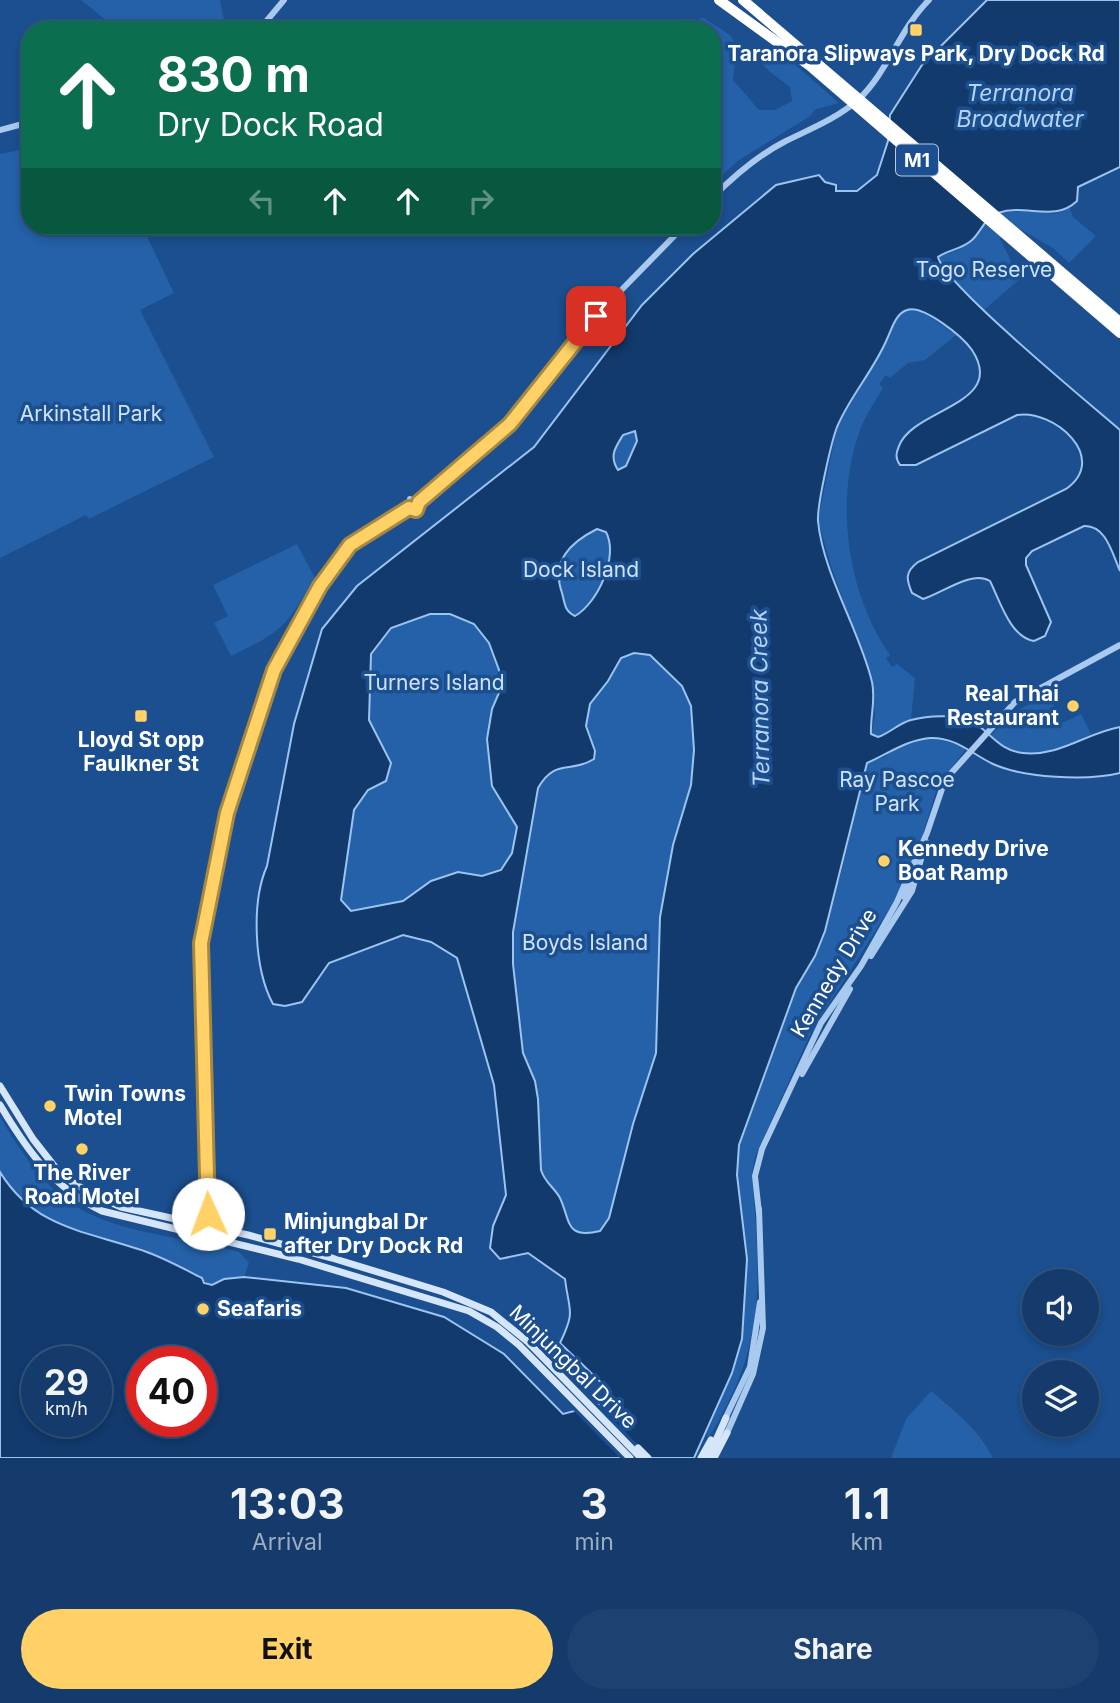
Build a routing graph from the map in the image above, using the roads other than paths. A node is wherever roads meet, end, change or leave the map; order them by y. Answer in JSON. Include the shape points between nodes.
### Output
{"nodes":[{"id":1,"x":284,"y":0,"type":"edge"},
{"id":2,"x":719,"y":0,"type":"edge"},
{"id":3,"x":743,"y":0,"type":"edge"},
{"id":4,"x":929,"y":0,"type":"edge"},
{"id":5,"x":266,"y":21,"type":"edge"},
{"id":6,"x":835,"y":81,"type":"junction"},
{"id":7,"x":21,"y":124,"type":"edge"},
{"id":8,"x":0,"y":130,"type":"edge"},
{"id":9,"x":721,"y":190,"type":"edge"},
{"id":10,"x":1006,"y":230,"type":"junction"},
{"id":11,"x":675,"y":235,"type":"edge"},
{"id":12,"x":1081,"y":301,"type":"junction"},
{"id":13,"x":1120,"y":314,"type":"edge"},
{"id":14,"x":1120,"y":322,"type":"edge"},
{"id":15,"x":1120,"y":333,"type":"edge"},
{"id":16,"x":1120,"y":341,"type":"edge"},
{"id":17,"x":1120,"y":645,"type":"edge"},
{"id":18,"x":927,"y":833,"type":"junction"},
{"id":19,"x":919,"y":873,"type":"junction"},
{"id":20,"x":892,"y":911,"type":"junction"},
{"id":21,"x":0,"y":1086,"type":"edge"},
{"id":22,"x":0,"y":1105,"type":"edge"},
{"id":23,"x":759,"y":1213,"type":"junction"},
{"id":24,"x":208,"y":1230,"type":"junction"},
{"id":25,"x":762,"y":1286,"type":"junction"},
{"id":26,"x":570,"y":1391,"type":"junction"},
{"id":27,"x":726,"y":1418,"type":"junction"},
{"id":28,"x":727,"y":1433,"type":"joint"},
{"id":29,"x":712,"y":1440,"type":"joint"},
{"id":30,"x":630,"y":1458,"type":"edge"},
{"id":31,"x":641,"y":1458,"type":"edge"},
{"id":32,"x":648,"y":1458,"type":"edge"},
{"id":33,"x":701,"y":1458,"type":"edge"},
{"id":34,"x":708,"y":1458,"type":"edge"},
{"id":35,"x":716,"y":1458,"type":"edge"}],
"edges":[{"from":1,"to":5,"type":"street"},
{"from":2,"to":6,"type":"highway","number":"M1"},
{"from":3,"to":6,"type":"highway","number":"M1"},
{"from":4,"to":9,"type":"street","via":[[902,31],[874,82],[855,102],[766,153]]},
{"from":6,"to":10,"type":"highway","number":"M1"},
{"from":7,"to":8,"type":"street"},
{"from":10,"to":12,"type":"highway","number":"M1"},
{"from":10,"to":13,"type":"highway"},
{"from":10,"to":14,"type":"highway","number":"M1"},
{"from":11,"to":24,"type":"street","via":[[596,316],[510,424],[419,502],[410,499],[409,508],[350,545],[320,586],[274,670],[227,813],[201,943]]},
{"from":12,"to":15,"type":"highway","number":"M1"},
{"from":12,"to":16,"type":"highway"},
{"from":17,"to":18,"type":"street","name":"Kennedy Drive","via":[[1021,698],[988,729],[941,786]]},
{"from":18,"to":19,"type":"street","name":"Kennedy Drive"},
{"from":18,"to":20,"type":"street","name":"Kennedy Drive"},
{"from":19,"to":20,"type":"street"},
{"from":19,"to":23,"type":"street","name":"Kennedy Drive","via":[[809,1058],[762,1160]]},
{"from":20,"to":23,"type":"street","name":"Kennedy Drive","via":[[821,1023],[762,1149],[755,1176]]},
{"from":21,"to":24,"type":"main road","name":"Minjungbal Drive","via":[[40,1149],[72,1182],[121,1207]]},
{"from":22,"to":24,"type":"main road","name":"Minjungbal Drive","via":[[36,1160],[75,1197],[126,1219]]},
{"from":23,"to":25,"type":"street","name":"Kennedy Drive"},
{"from":24,"to":26,"type":"main road","name":"Minjungbal Drive","via":[[275,1242],[467,1300],[510,1325]]},
{"from":25,"to":27,"type":"street","name":"Kennedy Drive","via":[[750,1367]]},
{"from":25,"to":28,"type":"street","name":"Kennedy Drive","via":[[758,1358]]},
{"from":26,"to":30,"type":"main road","name":"Minjungbal Drive"},
{"from":26,"to":31,"type":"main road","name":"Minjungbal Drive"},
{"from":26,"to":32,"type":"main road","via":[[591,1400]]},
{"from":27,"to":29,"type":"street"},
{"from":27,"to":34,"type":"main road"},
{"from":28,"to":35,"type":"main road"},
{"from":29,"to":33,"type":"main road"}]}
